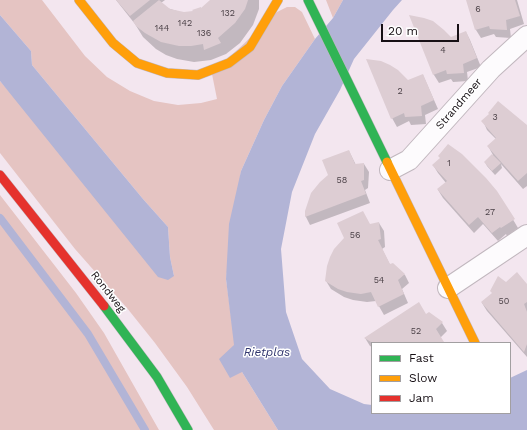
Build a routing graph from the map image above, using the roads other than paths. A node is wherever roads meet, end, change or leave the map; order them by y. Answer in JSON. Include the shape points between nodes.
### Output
{"nodes":[{"id":1,"x":80,"y":0,"type":"edge"},
{"id":2,"x":278,"y":0,"type":"edge"},
{"id":3,"x":308,"y":0,"type":"edge"},
{"id":4,"x":527,"y":36,"type":"edge"},
{"id":5,"x":390,"y":170,"type":"junction"},
{"id":6,"x":0,"y":175,"type":"edge"},
{"id":7,"x":527,"y":235,"type":"edge"},
{"id":8,"x":448,"y":288,"type":"junction"},
{"id":9,"x":475,"y":342,"type":"edge"},
{"id":10,"x":188,"y":430,"type":"edge"}],
"edges":[{"from":1,"to":2,"type":"street","via":[[113,43],[137,62],[167,73],[198,75],[229,63],[250,47]]},
{"from":3,"to":5,"type":"street"},
{"from":4,"to":5,"type":"street","name":"Strandmeer","via":[[490,69],[409,160]]},
{"from":5,"to":8,"type":"street"},
{"from":6,"to":10,"type":"street","name":"Rondweg","via":[[99,299],[157,377]]},
{"from":7,"to":8,"type":"street"},
{"from":8,"to":9,"type":"street"}]}
